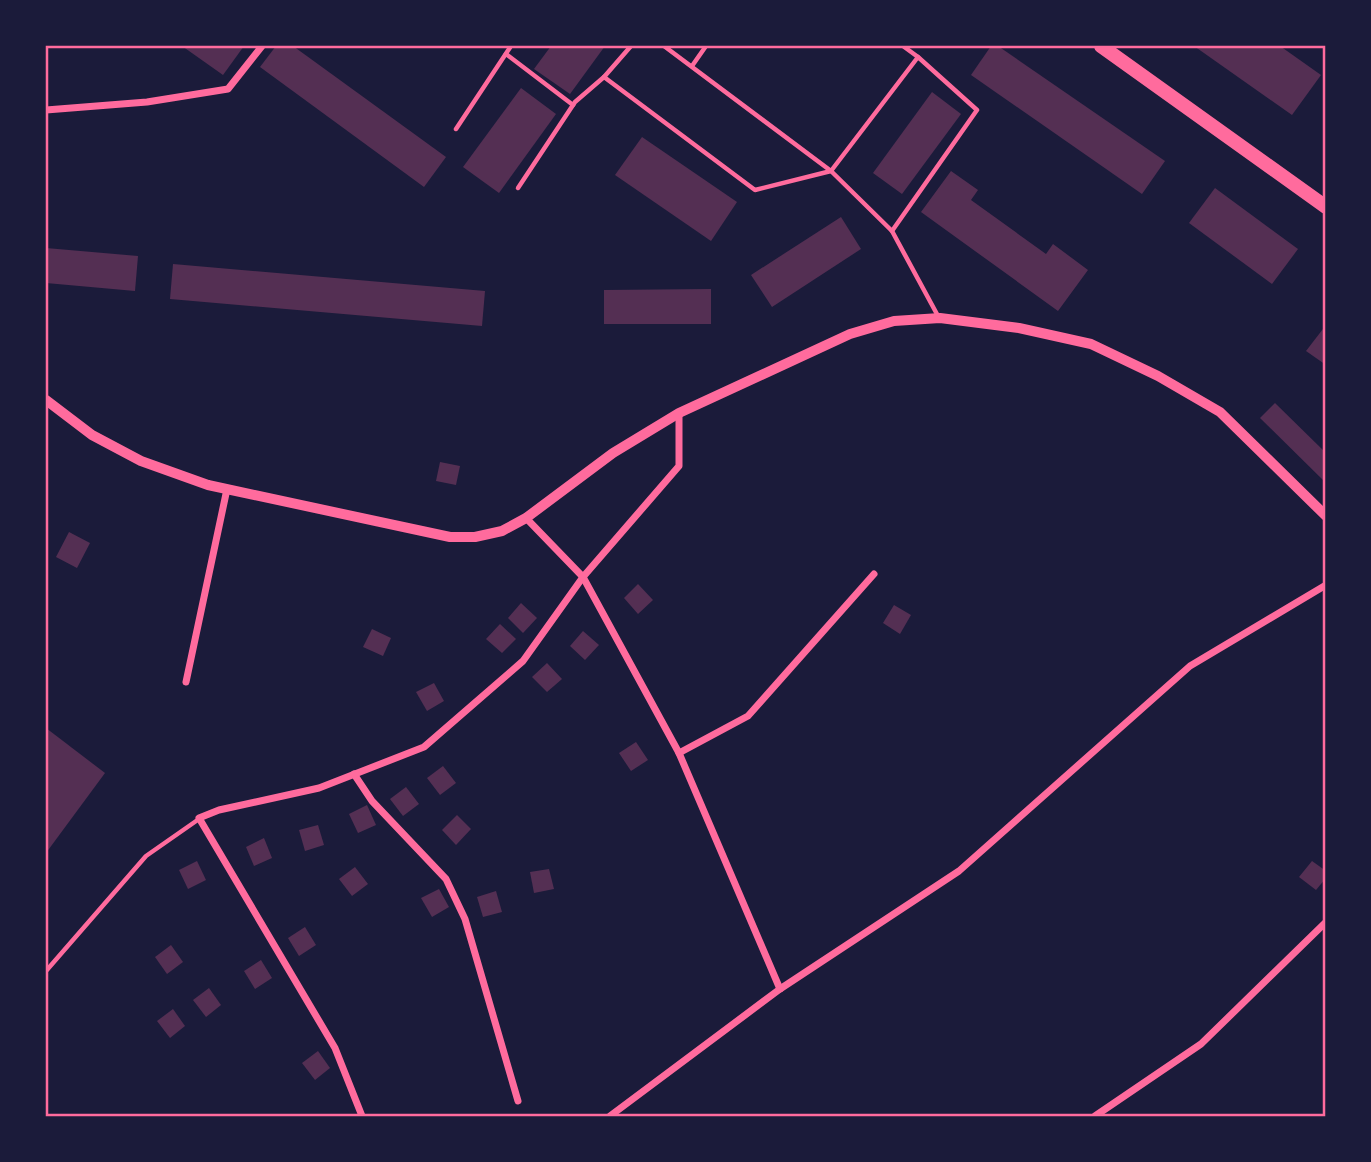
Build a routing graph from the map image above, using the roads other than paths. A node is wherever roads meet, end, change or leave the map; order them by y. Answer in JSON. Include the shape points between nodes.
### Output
{"nodes":[{"id":1,"x":262,"y":46,"type":"edge"},
{"id":2,"x":511,"y":46,"type":"edge"},
{"id":3,"x":631,"y":46,"type":"edge"},
{"id":4,"x":664,"y":46,"type":"edge"},
{"id":5,"x":706,"y":46,"type":"edge"},
{"id":6,"x":903,"y":46,"type":"edge"},
{"id":7,"x":1101,"y":46,"type":"edge"},
{"id":8,"x":506,"y":54,"type":"junction"},
{"id":9,"x":918,"y":57,"type":"junction"},
{"id":10,"x":692,"y":66,"type":"junction"},
{"id":11,"x":604,"y":77,"type":"junction"},
{"id":12,"x":573,"y":105,"type":"junction"},
{"id":13,"x":46,"y":110,"type":"edge"},
{"id":14,"x":456,"y":129,"type":"dead end"},
{"id":15,"x":831,"y":172,"type":"junction"},
{"id":16,"x":518,"y":188,"type":"dead end"},
{"id":17,"x":1325,"y":207,"type":"edge"},
{"id":18,"x":892,"y":231,"type":"junction"},
{"id":19,"x":940,"y":318,"type":"junction"},
{"id":20,"x":46,"y":400,"type":"edge"},
{"id":21,"x":680,"y":413,"type":"junction"},
{"id":22,"x":227,"y":489,"type":"junction"},
{"id":23,"x":1325,"y":516,"type":"edge"},
{"id":24,"x":526,"y":518,"type":"junction"},
{"id":25,"x":874,"y":575,"type":"dead end"},
{"id":26,"x":583,"y":577,"type":"junction"},
{"id":27,"x":1325,"y":585,"type":"edge"},
{"id":28,"x":186,"y":682,"type":"dead end"},
{"id":29,"x":679,"y":753,"type":"junction"},
{"id":30,"x":354,"y":774,"type":"junction"},
{"id":31,"x":199,"y":818,"type":"junction"},
{"id":32,"x":1325,"y":922,"type":"edge"},
{"id":33,"x":46,"y":971,"type":"edge"},
{"id":34,"x":780,"y":989,"type":"junction"},
{"id":35,"x":518,"y":1101,"type":"dead end"},
{"id":36,"x":362,"y":1116,"type":"edge"},
{"id":37,"x":610,"y":1116,"type":"edge"},
{"id":38,"x":1095,"y":1116,"type":"edge"}],
"edges":[{"from":1,"to":13,"type":"street","via":[[228,89],[147,102]]},
{"from":2,"to":8,"type":"lane"},
{"from":3,"to":11,"type":"lane"},
{"from":4,"to":10,"type":"lane"},
{"from":5,"to":10,"type":"lane"},
{"from":6,"to":9,"type":"lane"},
{"from":7,"to":17,"type":"main road"},
{"from":8,"to":12,"type":"lane"},
{"from":8,"to":14,"type":"lane"},
{"from":9,"to":15,"type":"lane"},
{"from":9,"to":18,"type":"lane","via":[[977,110]]},
{"from":10,"to":15,"type":"lane"},
{"from":11,"to":12,"type":"lane"},
{"from":11,"to":15,"type":"lane","via":[[755,190]]},
{"from":12,"to":16,"type":"lane"},
{"from":15,"to":18,"type":"lane"},
{"from":18,"to":19,"type":"lane"},
{"from":19,"to":21,"type":"street","via":[[894,321],[850,334]]},
{"from":19,"to":23,"type":"street","via":[[1019,328],[1091,344],[1158,376],[1220,412]]},
{"from":20,"to":22,"type":"street","via":[[92,435],[141,461]]},
{"from":21,"to":24,"type":"street","via":[[613,453]]},
{"from":21,"to":26,"type":"street","via":[[679,466]]},
{"from":22,"to":24,"type":"street","via":[[450,537],[502,531]]},
{"from":22,"to":28,"type":"street"},
{"from":24,"to":26,"type":"street"},
{"from":25,"to":29,"type":"street","via":[[748,716]]},
{"from":26,"to":29,"type":"street"},
{"from":26,"to":30,"type":"street","via":[[523,661],[424,747]]},
{"from":27,"to":34,"type":"street","via":[[1190,666],[960,871]]},
{"from":29,"to":34,"type":"street"},
{"from":30,"to":31,"type":"street","via":[[318,788]]},
{"from":30,"to":35,"type":"street","via":[[372,801],[446,879],[465,919]]},
{"from":31,"to":33,"type":"lane","via":[[146,856]]},
{"from":31,"to":36,"type":"street","via":[[335,1048]]},
{"from":32,"to":38,"type":"street","via":[[1201,1044]]},
{"from":34,"to":37,"type":"street"}]}
